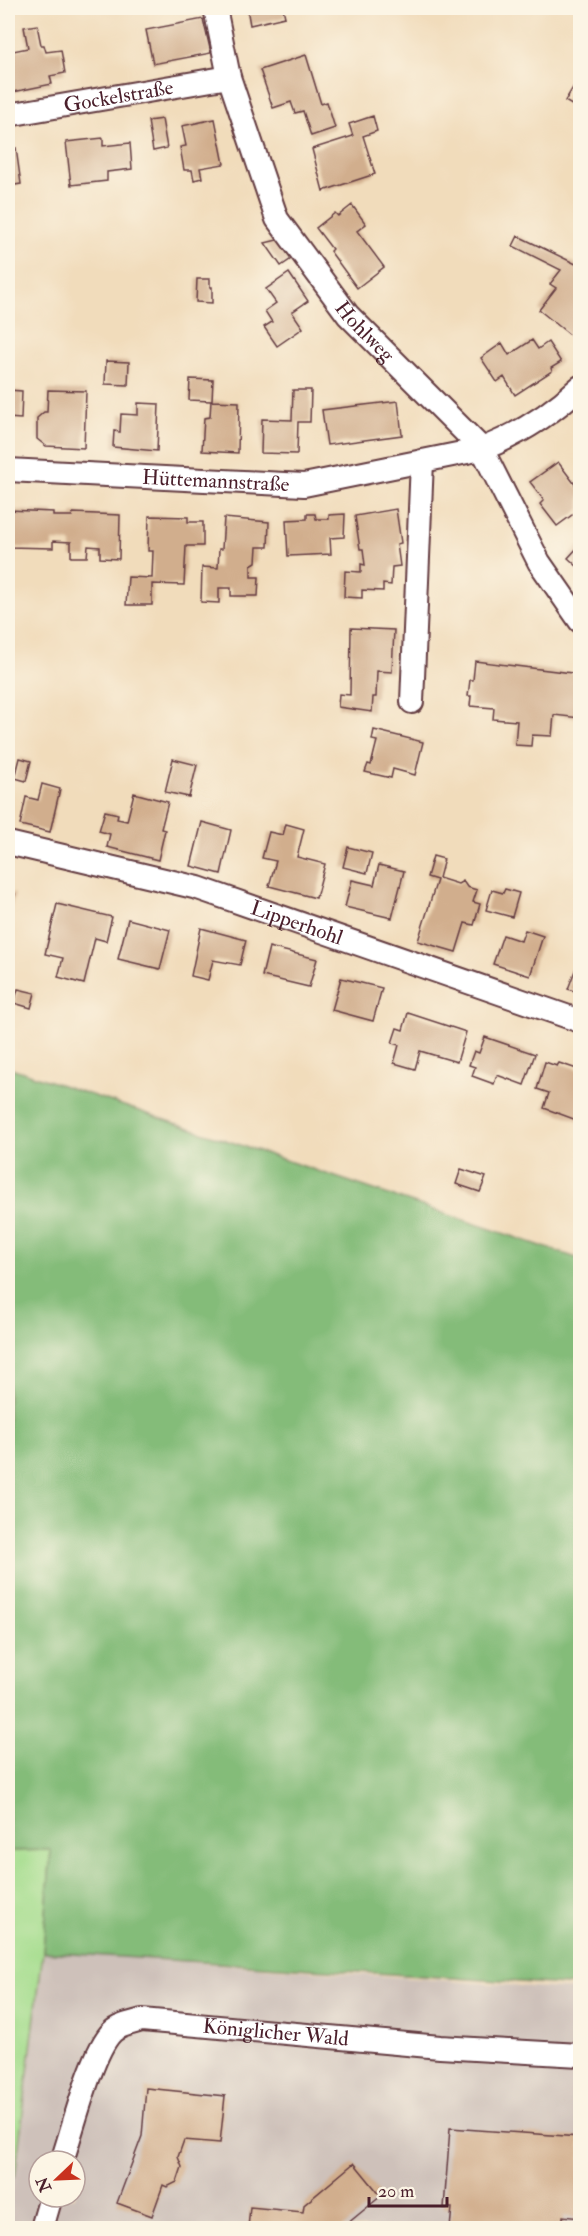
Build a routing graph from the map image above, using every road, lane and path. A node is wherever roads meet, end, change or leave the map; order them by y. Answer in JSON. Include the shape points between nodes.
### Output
{"nodes":[{"id":1,"x":214,"y":8,"type":"edge"},
{"id":2,"x":229,"y":77,"type":"junction"},
{"id":3,"x":8,"y":115,"type":"edge"},
{"id":4,"x":580,"y":387,"type":"edge"},
{"id":5,"x":482,"y":449,"type":"junction"},
{"id":6,"x":422,"y":461,"type":"junction"},
{"id":7,"x":8,"y":470,"type":"edge"},
{"id":8,"x":580,"y":621,"type":"edge"},
{"id":9,"x":412,"y":702,"type":"dead end"},
{"id":10,"x":8,"y":843,"type":"edge"},
{"id":11,"x":580,"y":1021,"type":"edge"},
{"id":12,"x":580,"y":2055,"type":"edge"},
{"id":13,"x":66,"y":2149,"type":"edge"},
{"id":14,"x":48,"y":2209,"type":"edge"},
{"id":15,"x":42,"y":2229,"type":"edge"}],
"edges":[{"from":1,"to":2,"type":"street","name":"Hohlweg"},
{"from":2,"to":3,"type":"street","name":"Gockelstraße"},
{"from":2,"to":5,"type":"street","name":"Hohlweg","via":[[277,219],[348,315]]},
{"from":4,"to":5,"type":"street","name":"Hüttemannstraße","via":[[555,410]]},
{"from":5,"to":6,"type":"street","name":"Hüttemannstraße"},
{"from":5,"to":8,"type":"street","name":"Hohlweg","via":[[539,562]]},
{"from":6,"to":7,"type":"street","name":"Hüttemannstraße","via":[[304,485]]},
{"from":6,"to":9,"type":"street"},
{"from":10,"to":11,"type":"street","name":"Lipperhohl","via":[[198,888]]},
{"from":12,"to":13,"type":"street","name":"Königlicher Wald","via":[[440,2047],[142,2020],[113,2031],[100,2048]]},
{"from":14,"to":15,"type":"street"}]}
